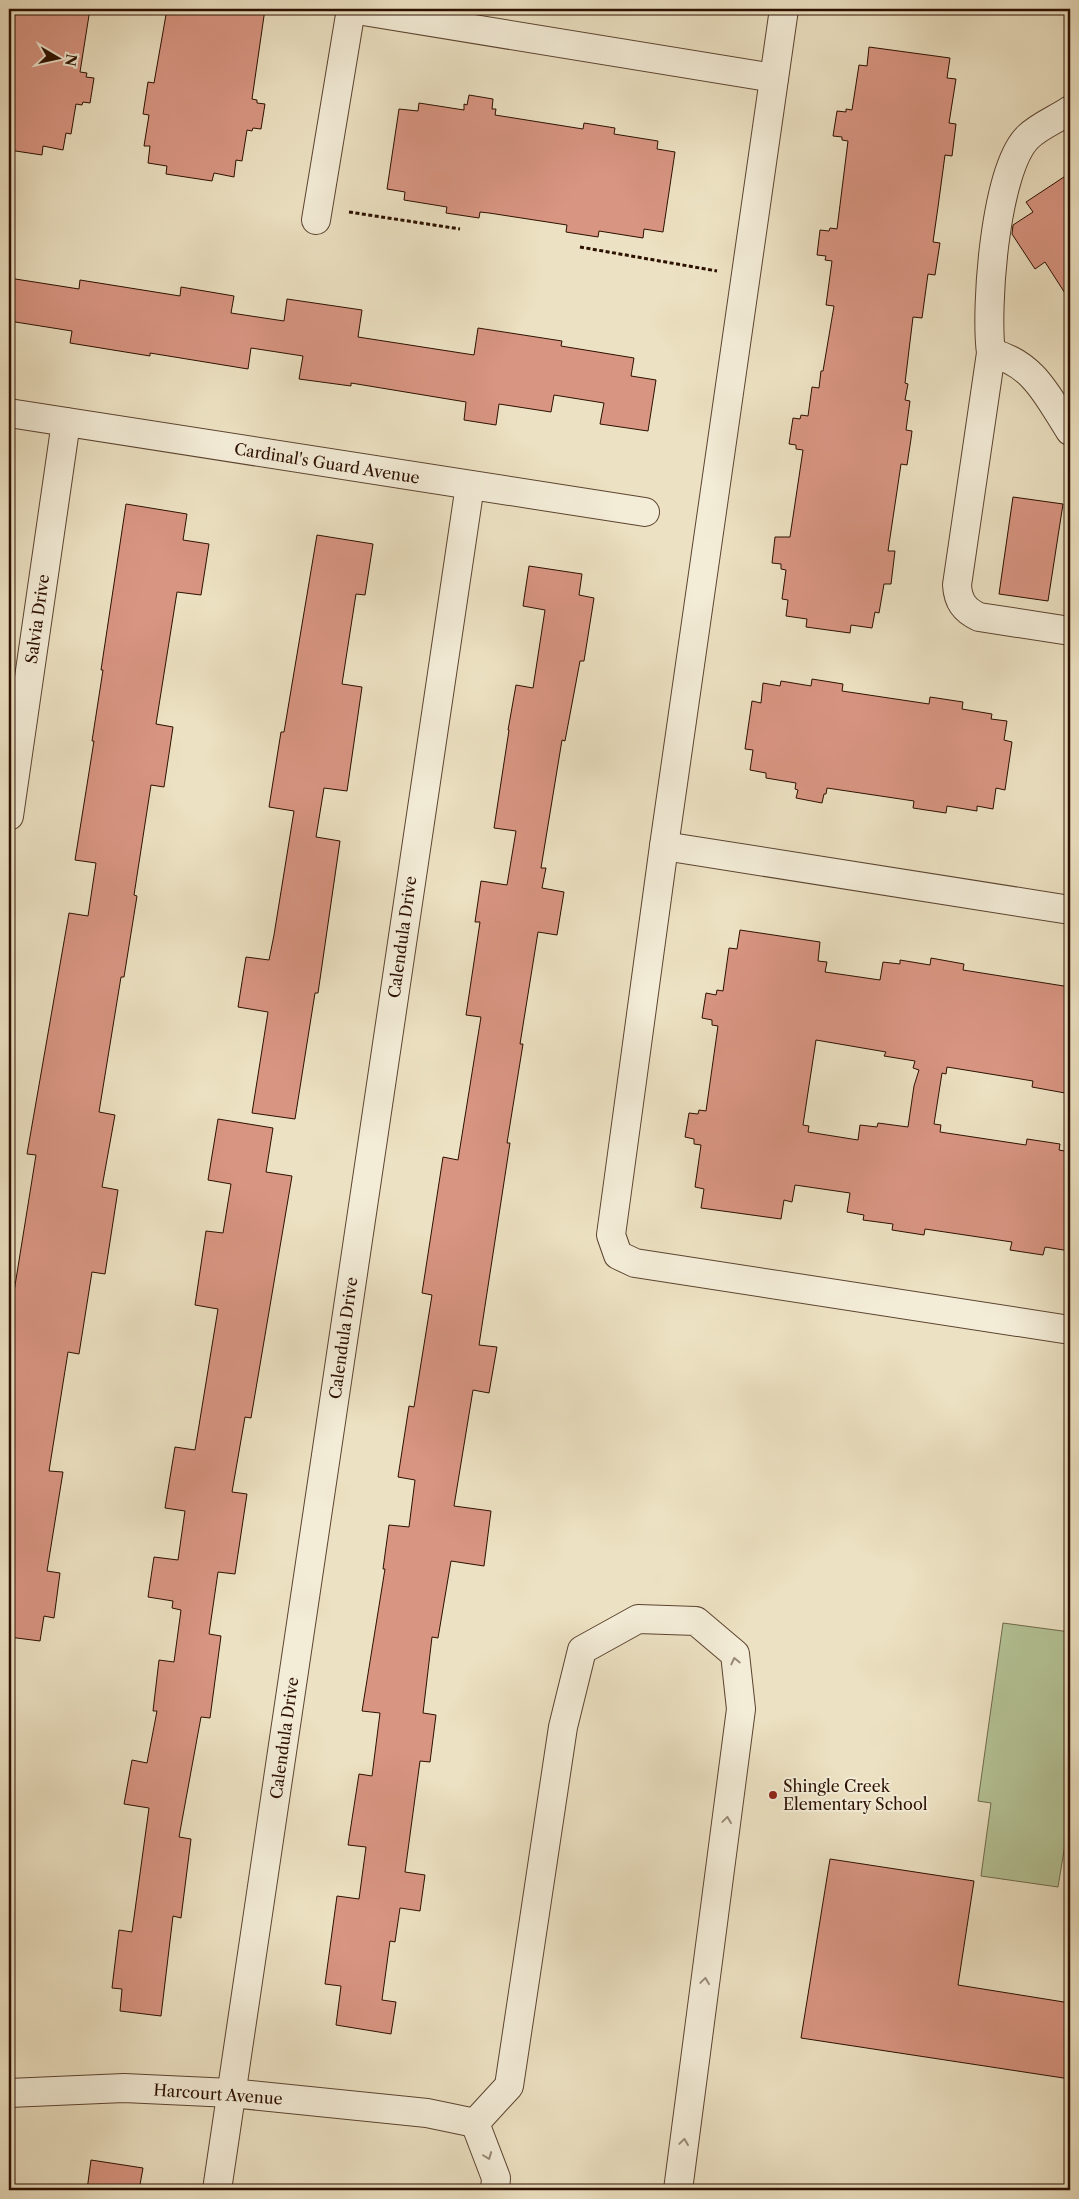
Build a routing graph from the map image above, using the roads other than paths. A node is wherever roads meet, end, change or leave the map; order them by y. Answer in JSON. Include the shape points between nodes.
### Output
{"nodes":[{"id":1,"x":351,"y":9,"type":"edge"},
{"id":2,"x":784,"y":9,"type":"edge"},
{"id":3,"x":774,"y":78,"type":"junction"},
{"id":4,"x":1070,"y":110,"type":"edge"},
{"id":5,"x":317,"y":213,"type":"road end"},
{"id":6,"x":991,"y":353,"type":"junction"},
{"id":7,"x":9,"y":413,"type":"edge"},
{"id":8,"x":66,"y":422,"type":"junction"},
{"id":9,"x":1070,"y":431,"type":"edge"},
{"id":10,"x":470,"y":485,"type":"junction"},
{"id":11,"x":645,"y":512,"type":"dead end"},
{"id":12,"x":1070,"y":632,"type":"edge"},
{"id":13,"x":9,"y":816,"type":"edge"},
{"id":14,"x":664,"y":846,"type":"junction"},
{"id":15,"x":1070,"y":910,"type":"edge"},
{"id":16,"x":1070,"y":1330,"type":"edge"},
{"id":17,"x":9,"y":2093,"type":"edge"},
{"id":18,"x":231,"y":2093,"type":"junction"},
{"id":19,"x":475,"y":2123,"type":"junction"},
{"id":20,"x":218,"y":2190,"type":"edge"},
{"id":21,"x":495,"y":2190,"type":"edge"},
{"id":22,"x":678,"y":2190,"type":"edge"}],
"edges":[{"from":1,"to":3,"type":"street"},
{"from":1,"to":5,"type":"street"},
{"from":2,"to":3,"type":"street"},
{"from":3,"to":14,"type":"street"},
{"from":4,"to":6,"type":"street","via":[[1028,137],[1008,175],[998,221],[989,297]]},
{"from":6,"to":9,"type":"street","via":[[1006,357],[1030,372]]},
{"from":6,"to":12,"type":"street","via":[[958,594],[965,608],[979,617]]},
{"from":7,"to":8,"type":"street","name":"Cardinal's Guard Avenue"},
{"from":8,"to":10,"type":"street","name":"Cardinal's Guard Avenue"},
{"from":8,"to":13,"type":"street","name":"Salvia Drive"},
{"from":10,"to":11,"type":"street","name":"Cardinal's Guard Avenue"},
{"from":10,"to":18,"type":"street","name":"Calendula Drive"},
{"from":14,"to":15,"type":"street"},
{"from":14,"to":16,"type":"street","via":[[611,1226],[613,1246],[618,1255],[635,1263]]},
{"from":17,"to":18,"type":"street","name":"Harcourt Avenue","via":[[124,2088]]},
{"from":18,"to":19,"type":"street","name":"Harcourt Avenue","via":[[427,2113]]},
{"from":18,"to":20,"type":"street","name":"Calendula Drive"},
{"from":19,"to":21,"type":"street","one_way":true,"via":[[496,2178]]},
{"from":22,"to":19,"type":"street","one_way":true,"via":[[741,1709],[735,1654],[696,1621],[638,1620],[582,1650],[563,1728],[509,2086]]}]}
